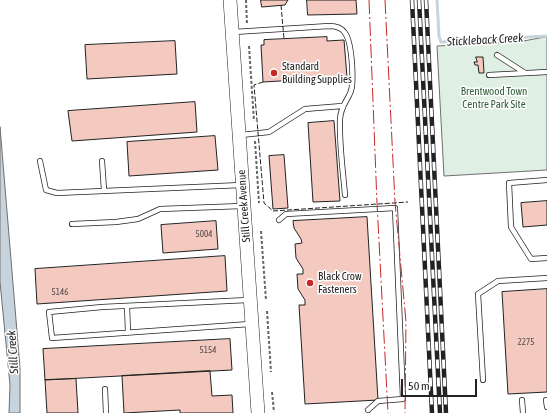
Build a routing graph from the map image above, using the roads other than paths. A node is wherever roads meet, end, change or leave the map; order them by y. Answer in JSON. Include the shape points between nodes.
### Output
{"nodes":[{"id":1,"x":230,"y":0,"type":"edge"},
{"id":2,"x":232,"y":32,"type":"junction"},
{"id":3,"x":497,"y":55,"type":"dead end"},
{"id":4,"x":547,"y":72,"type":"edge"},
{"id":5,"x":525,"y":73,"type":"junction"},
{"id":6,"x":489,"y":75,"type":"dead end"},
{"id":7,"x":342,"y":106,"type":"junction"},
{"id":8,"x":239,"y":136,"type":"junction"},
{"id":9,"x":102,"y":160,"type":"dead end"},
{"id":10,"x":40,"y":161,"type":"dead end"},
{"id":11,"x":547,"y":180,"type":"edge"},
{"id":12,"x":242,"y":185,"type":"junction"},
{"id":13,"x":104,"y":190,"type":"junction"},
{"id":14,"x":345,"y":195,"type":"dead end"},
{"id":15,"x":244,"y":206,"type":"junction"},
{"id":16,"x":279,"y":220,"type":"dead end"},
{"id":17,"x":72,"y":224,"type":"dead end"},
{"id":18,"x":547,"y":258,"type":"edge"},
{"id":19,"x":547,"y":278,"type":"edge"},
{"id":20,"x":250,"y":300,"type":"junction"},
{"id":21,"x":127,"y":306,"type":"junction"},
{"id":22,"x":252,"y":324,"type":"junction"},
{"id":23,"x":128,"y":332,"type":"junction"},
{"id":24,"x":483,"y":380,"type":"dead end"},
{"id":25,"x":105,"y":389,"type":"dead end"},
{"id":26,"x":522,"y":400,"type":"dead end"},
{"id":27,"x":546,"y":400,"type":"edge"},
{"id":28,"x":547,"y":407,"type":"edge"},
{"id":29,"x":368,"y":410,"type":"dead end"},
{"id":30,"x":106,"y":413,"type":"edge"},
{"id":31,"x":258,"y":413,"type":"edge"},
{"id":32,"x":522,"y":413,"type":"edge"}],
"edges":[{"from":1,"to":2,"type":"street","name":"Still Creek Avenue"},
{"from":2,"to":7,"type":"lane","via":[[329,26],[340,28],[345,32],[350,44],[352,83],[349,95]]},
{"from":2,"to":8,"type":"street","name":"Still Creek Avenue"},
{"from":3,"to":5,"type":"lane"},
{"from":4,"to":5,"type":"lane"},
{"from":5,"to":6,"type":"lane"},
{"from":7,"to":8,"type":"lane","via":[[305,109],[269,132]]},
{"from":7,"to":14,"type":"lane","via":[[340,120]]},
{"from":8,"to":12,"type":"street","name":"Still Creek Avenue"},
{"from":9,"to":13,"type":"lane"},
{"from":10,"to":13,"type":"lane","via":[[46,190],[57,193]]},
{"from":11,"to":18,"type":"lane","via":[[509,183],[511,227],[531,259]]},
{"from":12,"to":13,"type":"lane"},
{"from":12,"to":15,"type":"street","name":"Still Creek Avenue"},
{"from":15,"to":17,"type":"lane","via":[[160,210],[138,219]]},
{"from":15,"to":20,"type":"street","name":"Still Creek Avenue"},
{"from":16,"to":29,"type":"lane","via":[[286,214],[395,208],[403,399],[378,401]]},
{"from":19,"to":24,"type":"lane","via":[[498,281],[478,294]]},
{"from":20,"to":21,"type":"lane"},
{"from":20,"to":22,"type":"street","name":"Still Creek Avenue"},
{"from":21,"to":23,"type":"lane"},
{"from":21,"to":23,"type":"lane","via":[[49,312],[52,338]]},
{"from":22,"to":23,"type":"lane"},
{"from":22,"to":31,"type":"street","name":"Still Creek Avenue"},
{"from":25,"to":30,"type":"lane"},
{"from":26,"to":32,"type":"lane"},
{"from":27,"to":28,"type":"lane"}]}
